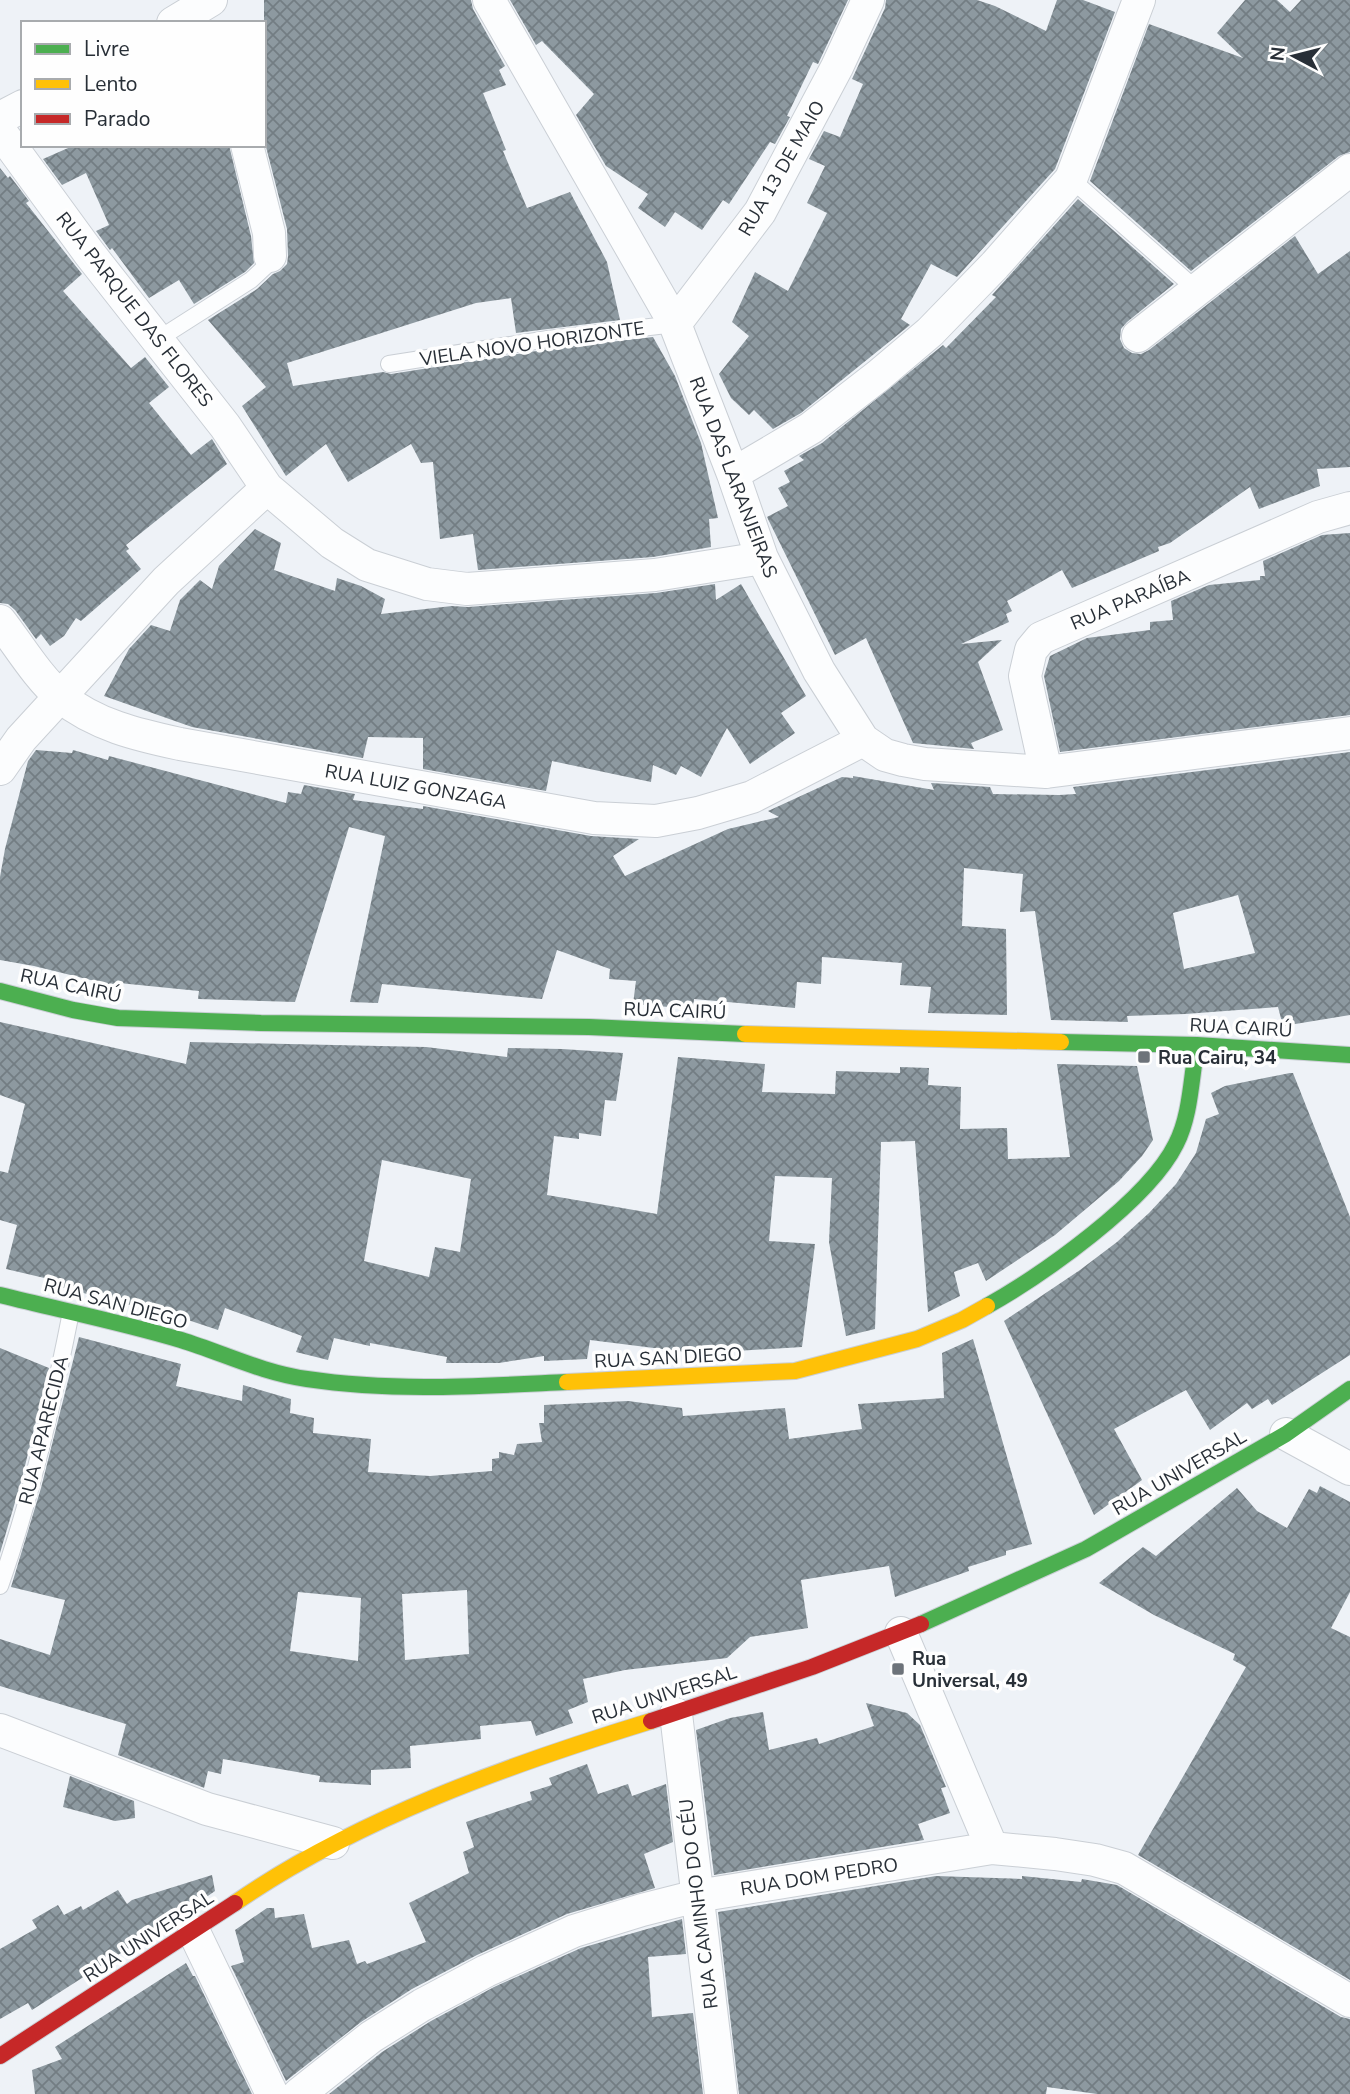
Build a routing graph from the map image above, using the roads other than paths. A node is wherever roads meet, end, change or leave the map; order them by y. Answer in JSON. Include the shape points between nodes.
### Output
{"nodes":[{"id":1,"x":489,"y":0,"type":"edge"},
{"id":2,"x":868,"y":0,"type":"edge"},
{"id":3,"x":1139,"y":0,"type":"edge"},
{"id":4,"x":210,"y":9,"type":"edge"},
{"id":5,"x":178,"y":21,"type":"edge"},
{"id":6,"x":21,"y":107,"type":"edge"},
{"id":7,"x":0,"y":118,"type":"edge"},
{"id":8,"x":0,"y":131,"type":"edge"},
{"id":9,"x":248,"y":147,"type":"edge"},
{"id":10,"x":1350,"y":170,"type":"edge"},
{"id":11,"x":1071,"y":179,"type":"junction"},
{"id":12,"x":270,"y":256,"type":"joint"},
{"id":13,"x":1198,"y":291,"type":"junction"},
{"id":14,"x":675,"y":324,"type":"junction"},
{"id":15,"x":1138,"y":336,"type":"dead end"},
{"id":16,"x":157,"y":340,"type":"junction"},
{"id":17,"x":389,"y":363,"type":"dead end"},
{"id":18,"x":733,"y":474,"type":"junction"},
{"id":19,"x":267,"y":488,"type":"junction"},
{"id":20,"x":1350,"y":508,"type":"edge"},
{"id":21,"x":762,"y":558,"type":"junction"},
{"id":22,"x":0,"y":621,"type":"edge"},
{"id":23,"x":60,"y":696,"type":"junction"},
{"id":24,"x":1350,"y":733,"type":"edge"},
{"id":25,"x":863,"y":740,"type":"junction"},
{"id":26,"x":0,"y":769,"type":"edge"},
{"id":27,"x":1046,"y":772,"type":"junction"},
{"id":28,"x":0,"y":991,"type":"edge"},
{"id":29,"x":1197,"y":1045,"type":"junction"},
{"id":30,"x":1350,"y":1055,"type":"edge"},
{"id":31,"x":0,"y":1294,"type":"edge"},
{"id":32,"x":71,"y":1312,"type":"junction"},
{"id":33,"x":1350,"y":1389,"type":"edge"},
{"id":34,"x":1286,"y":1434,"type":"junction"},
{"id":35,"x":1350,"y":1469,"type":"edge"},
{"id":36,"x":0,"y":1586,"type":"edge"},
{"id":37,"x":901,"y":1633,"type":"junction"},
{"id":38,"x":676,"y":1714,"type":"junction"},
{"id":39,"x":0,"y":1730,"type":"edge"},
{"id":40,"x":333,"y":1843,"type":"junction"},
{"id":41,"x":992,"y":1848,"type":"junction"},
{"id":42,"x":697,"y":1896,"type":"junction"},
{"id":43,"x":194,"y":1933,"type":"junction"},
{"id":44,"x":1350,"y":2001,"type":"edge"},
{"id":45,"x":0,"y":2056,"type":"edge"},
{"id":46,"x":272,"y":2094,"type":"edge"},
{"id":47,"x":299,"y":2094,"type":"edge"},
{"id":48,"x":721,"y":2094,"type":"edge"}],
"edges":[{"from":1,"to":14,"type":"street","name":"RUA DAS LARANJEIRAS"},
{"from":2,"to":14,"type":"street","name":"RUA 13 DE MAIO","via":[[838,67],[760,212]]},
{"from":3,"to":11,"type":"street"},
{"from":4,"to":5,"type":"street"},
{"from":6,"to":7,"type":"street"},
{"from":8,"to":16,"type":"street","name":"RUA PARQUE DAS FLORES"},
{"from":9,"to":12,"type":"street","via":[[269,233]]},
{"from":10,"to":13,"type":"street"},
{"from":11,"to":13,"type":"lane"},
{"from":11,"to":18,"type":"street","via":[[919,341],[811,428]]},
{"from":12,"to":16,"type":"lane","via":[[251,279]]},
{"from":13,"to":15,"type":"street"},
{"from":14,"to":17,"type":"lane","name":"VIELA NOVO HORIZONTE"},
{"from":14,"to":18,"type":"street","name":"RUA DAS LARANJEIRAS"},
{"from":16,"to":19,"type":"street","name":"RUA PARQUE DAS FLORES"},
{"from":18,"to":21,"type":"street","name":"RUA DAS LARANJEIRAS"},
{"from":19,"to":21,"type":"street","name":"RUA PARQUE DAS FLORES","via":[[332,543],[367,565],[427,584],[467,589],[642,576]]},
{"from":19,"to":23,"type":"street","via":[[166,581]]},
{"from":20,"to":27,"type":"street","name":"RUA PARAÍBA","via":[[1318,517],[1041,638],[1031,650],[1025,676]]},
{"from":21,"to":25,"type":"street","name":"RUA DAS LARANJEIRAS","via":[[820,671]]},
{"from":22,"to":23,"type":"street","name":"RUA LUIZ GONZAGA"},
{"from":23,"to":25,"type":"street","name":"RUA LUIZ GONZAGA","via":[[114,727],[142,736],[607,818],[656,821],[752,797]]},
{"from":23,"to":26,"type":"street"},
{"from":24,"to":27,"type":"street","name":"RUA DAS LARANJEIRAS"},
{"from":25,"to":27,"type":"street","name":"RUA DAS LARANJEIRAS","via":[[885,755],[925,764]]},
{"from":28,"to":29,"type":"street","name":"RUA CAIRÚ","via":[[118,1018]]},
{"from":29,"to":30,"type":"street","name":"RUA CAIRÚ"},
{"from":29,"to":32,"type":"street","name":"RUA SAN DIEGO","via":[[1176,1144],[1149,1183],[1088,1236],[992,1304],[934,1333],[795,1371],[464,1387],[366,1386],[276,1373],[180,1340]]},
{"from":31,"to":32,"type":"street","name":"RUA SAN DIEGO"},
{"from":32,"to":36,"type":"lane","name":"RUA APARECIDA","via":[[39,1452]]},
{"from":33,"to":34,"type":"street","name":"RUA UNIVERSAL"},
{"from":34,"to":35,"type":"street"},
{"from":34,"to":37,"type":"street","name":"RUA UNIVERSAL","via":[[1086,1549]]},
{"from":37,"to":38,"type":"street","name":"RUA UNIVERSAL"},
{"from":37,"to":41,"type":"street"},
{"from":38,"to":40,"type":"street","name":"RUA UNIVERSAL","via":[[467,1785]]},
{"from":38,"to":42,"type":"street","name":"RUA CAMINHO DO CÉU"},
{"from":39,"to":40,"type":"street","via":[[207,1809]]},
{"from":40,"to":43,"type":"street","name":"RUA UNIVERSAL"},
{"from":41,"to":42,"type":"street","name":"RUA DOM PEDRO"},
{"from":41,"to":44,"type":"street","name":"RUA DOM PEDRO","via":[[1095,1860],[1124,1868]]},
{"from":42,"to":47,"type":"street","name":"RUA DOM PEDRO","via":[[574,1931],[486,1970],[371,2037]]},
{"from":42,"to":48,"type":"street","name":"RUA CAMINHO DO CÉU"},
{"from":43,"to":45,"type":"street","name":"RUA UNIVERSAL"},
{"from":43,"to":46,"type":"street"}]}
